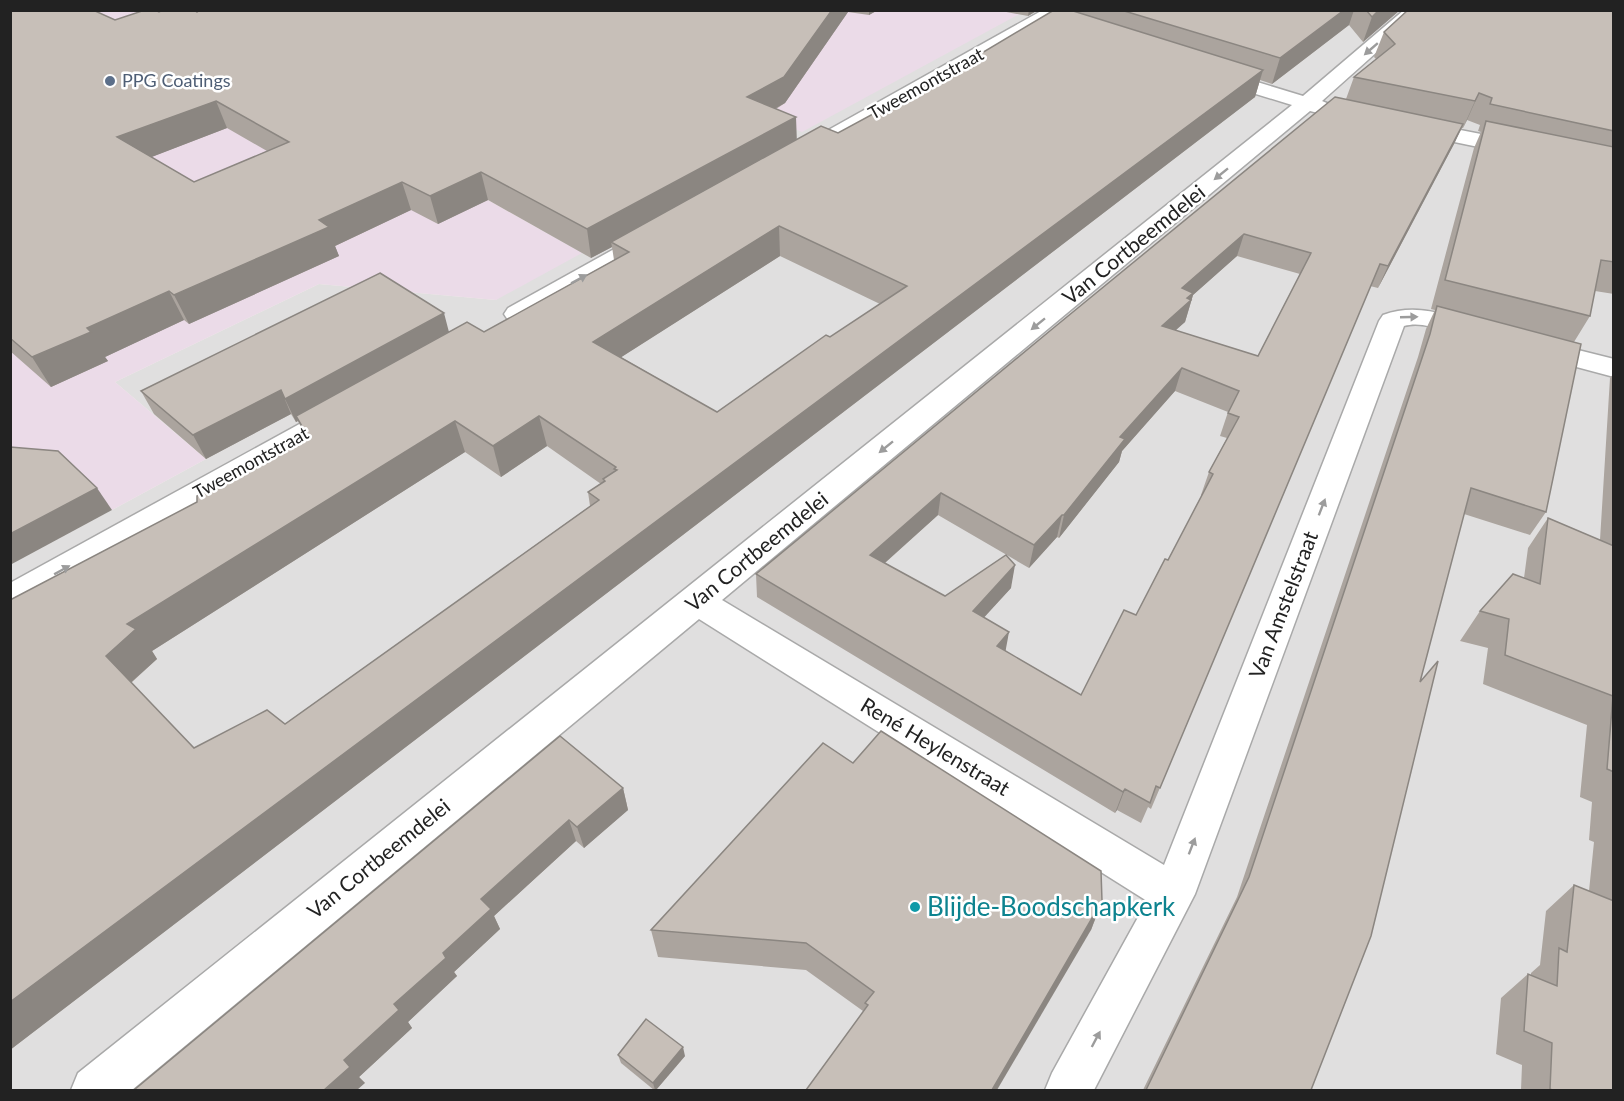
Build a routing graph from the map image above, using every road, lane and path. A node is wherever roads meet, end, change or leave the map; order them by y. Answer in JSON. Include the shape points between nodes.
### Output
{"nodes":[{"id":1,"x":1415,"y":10,"type":"edge"},
{"id":2,"x":1053,"y":19,"type":"edge"},
{"id":3,"x":1198,"y":70,"type":"edge"},
{"id":4,"x":1306,"y":104,"type":"junction"},
{"id":5,"x":1341,"y":111,"type":"edge"},
{"id":6,"x":1397,"y":123,"type":"edge"},
{"id":7,"x":814,"y":147,"type":"edge"},
{"id":8,"x":1545,"y":154,"type":"edge"},
{"id":9,"x":671,"y":228,"type":"edge"},
{"id":10,"x":496,"y":326,"type":"edge"},
{"id":11,"x":1614,"y":368,"type":"edge"},
{"id":12,"x":362,"y":402,"type":"edge"},
{"id":13,"x":10,"y":599,"type":"edge"},
{"id":14,"x":697,"y":601,"type":"junction"},
{"id":15,"x":1174,"y":894,"type":"junction"},
{"id":16,"x":95,"y":1090,"type":"edge"},
{"id":17,"x":1069,"y":1090,"type":"edge"}],
"edges":[{"from":1,"to":4,"type":"street","name":"Van Cortbeemdelei","one_way":true},
{"from":2,"to":7,"type":"street","name":"Tweemontstraat"},
{"from":3,"to":4,"type":"street"},
{"from":4,"to":5,"type":"street"},
{"from":4,"to":14,"type":"street","name":"Van Cortbeemdelei","one_way":true},
{"from":6,"to":8,"type":"street"},
{"from":10,"to":9,"type":"street","one_way":true},
{"from":15,"to":11,"type":"street","name":"Van Amstelstraat","one_way":true,"via":[[1392,321],[1401,316],[1417,316]]},
{"from":13,"to":12,"type":"street","name":"Tweemontstraat","one_way":true},
{"from":14,"to":15,"type":"street","name":"René Heylenstraat"},
{"from":14,"to":16,"type":"street","name":"Van Cortbeemdelei"},
{"from":17,"to":15,"type":"street","name":"Van Amstelstraat","one_way":true}]}
